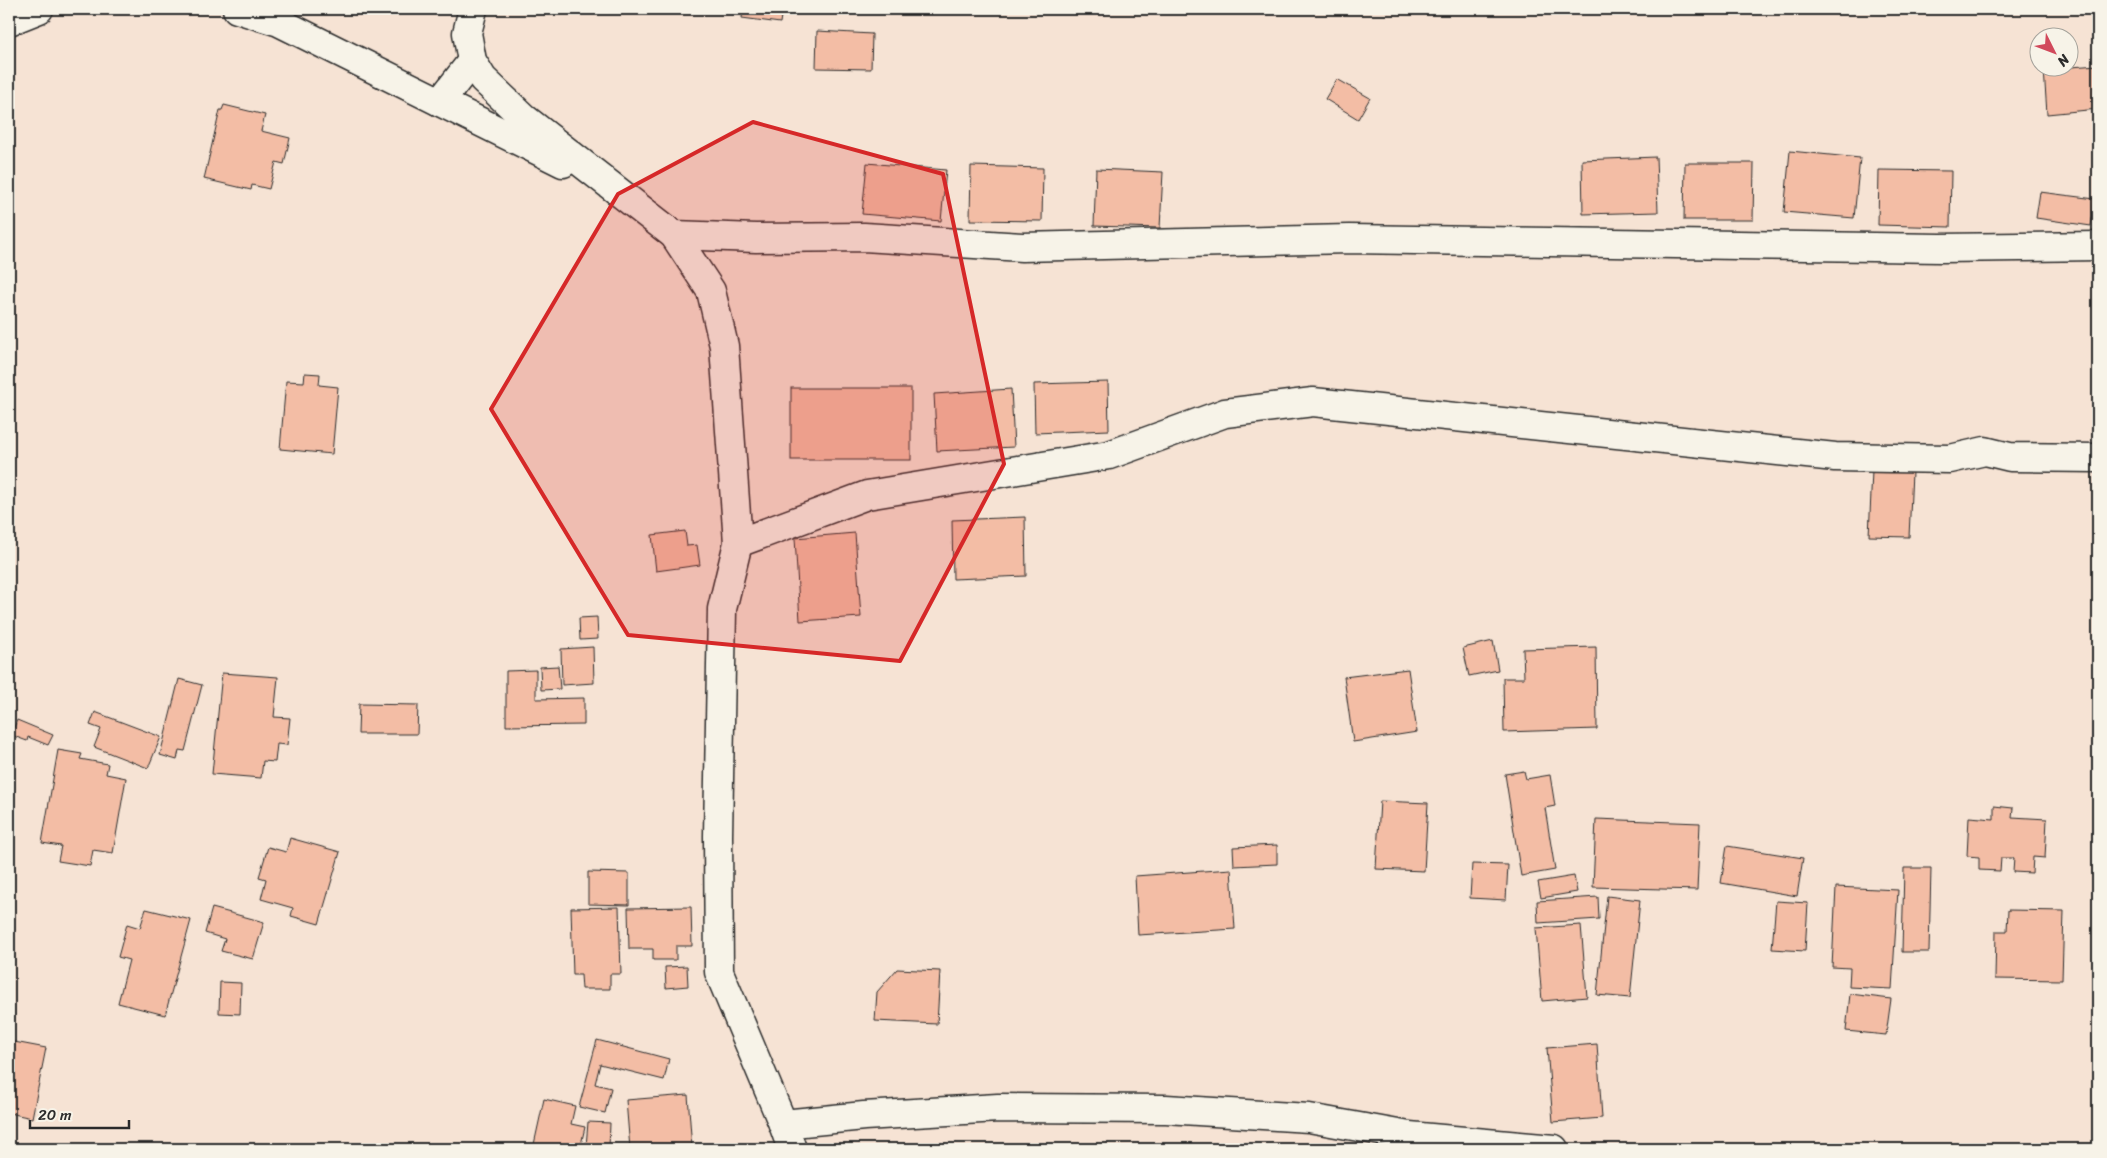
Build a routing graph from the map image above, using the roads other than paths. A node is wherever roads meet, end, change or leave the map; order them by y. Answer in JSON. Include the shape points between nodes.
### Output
{"nodes":[{"id":1,"x":38,"y":9,"type":"edge"},
{"id":2,"x":238,"y":9,"type":"edge"},
{"id":3,"x":473,"y":9,"type":"edge"},
{"id":4,"x":9,"y":21,"type":"edge"},
{"id":5,"x":472,"y":61,"type":"junction"},
{"id":6,"x":440,"y":102,"type":"junction"},
{"id":7,"x":608,"y":185,"type":"junction"},
{"id":8,"x":674,"y":236,"type":"junction"},
{"id":9,"x":2098,"y":246,"type":"edge"},
{"id":10,"x":2098,"y":458,"type":"edge"},
{"id":11,"x":738,"y":544,"type":"junction"},
{"id":12,"x":783,"y":1124,"type":"junction"},
{"id":13,"x":792,"y":1149,"type":"edge"},
{"id":14,"x":1554,"y":1149,"type":"edge"}],
"edges":[{"from":1,"to":4,"type":"street"},
{"from":2,"to":6,"type":"street","via":[[279,22]]},
{"from":3,"to":5,"type":"street","via":[[467,34]]},
{"from":5,"to":6,"type":"street"},
{"from":5,"to":7,"type":"street","via":[[483,79],[524,118]]},
{"from":6,"to":7,"type":"street"},
{"from":7,"to":8,"type":"street"},
{"from":8,"to":9,"type":"street","via":[[864,237],[1022,247],[1349,238],[1902,247]]},
{"from":8,"to":11,"type":"street","via":[[711,291],[724,346]]},
{"from":10,"to":11,"type":"street","via":[[2010,457],[1985,451],[1950,459],[1835,457],[1313,402],[1225,413],[1109,455],[867,495]]},
{"from":11,"to":12,"type":"street","via":[[722,608],[719,972]]},
{"from":12,"to":13,"type":"street"},
{"from":12,"to":14,"type":"street","via":[[998,1108],[1166,1109],[1309,1118],[1409,1136]]}]}
